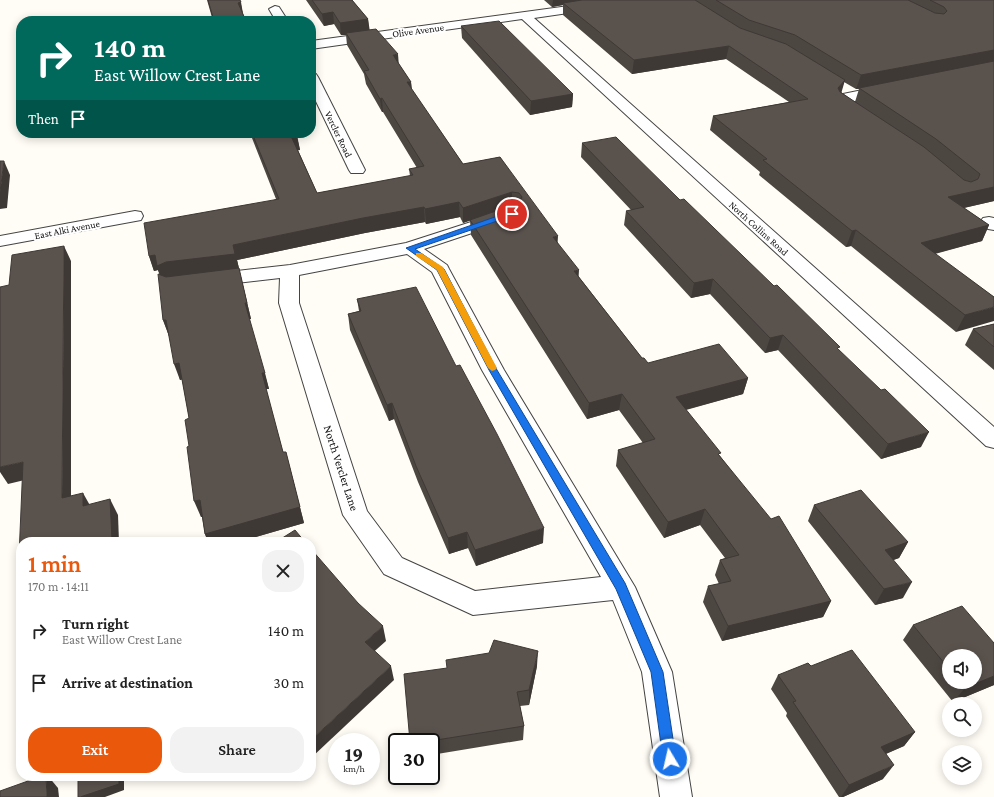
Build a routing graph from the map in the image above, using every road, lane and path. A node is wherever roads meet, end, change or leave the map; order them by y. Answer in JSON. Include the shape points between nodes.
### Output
{"nodes":[{"id":1,"x":637,"y":0,"type":"edge"},
{"id":2,"x":275,"y":9,"type":"dead end"},
{"id":3,"x":524,"y":15,"type":"junction"},
{"id":4,"x":279,"y":16,"type":"edge"},
{"id":5,"x":316,"y":43,"type":"edge"},
{"id":6,"x":903,"y":86,"type":"edge"},
{"id":7,"x":316,"y":87,"type":"edge"},
{"id":8,"x":841,"y":87,"type":"edge"},
{"id":9,"x":854,"y":96,"type":"junction"},
{"id":10,"x":874,"y":124,"type":"edge"},
{"id":11,"x":357,"y":170,"type":"dead end"},
{"id":12,"x":512,"y":214,"type":"edge"},
{"id":13,"x":135,"y":216,"type":"dead end"},
{"id":14,"x":0,"y":241,"type":"edge"},
{"id":15,"x":410,"y":248,"type":"junction"},
{"id":16,"x":290,"y":271,"type":"junction"},
{"id":17,"x":193,"y":283,"type":"edge"},
{"id":18,"x":994,"y":440,"type":"edge"},
{"id":19,"x":621,"y":587,"type":"junction"},
{"id":20,"x":676,"y":797,"type":"edge"}],
"edges":[{"from":1,"to":3,"type":"street","name":"Olive Avenue"},
{"from":2,"to":4,"type":"street"},
{"from":3,"to":5,"type":"street","name":"Olive Avenue"},
{"from":3,"to":18,"type":"street","name":"North Collins Road"},
{"from":6,"to":9,"type":"street"},
{"from":7,"to":11,"type":"street","name":"Vercler Road"},
{"from":8,"to":9,"type":"street"},
{"from":9,"to":10,"type":"street","via":[[842,102]]},
{"from":12,"to":15,"type":"street"},
{"from":13,"to":14,"type":"street","name":"East Alki Avenue"},
{"from":15,"to":16,"type":"street"},
{"from":15,"to":19,"type":"street","via":[[440,269],[493,370]]},
{"from":16,"to":17,"type":"street"},
{"from":16,"to":19,"type":"street","name":"North Vercler Lane","via":[[289,303],[356,515],[392,566],[474,603]]},
{"from":19,"to":20,"type":"street","via":[[657,672]]}]}
